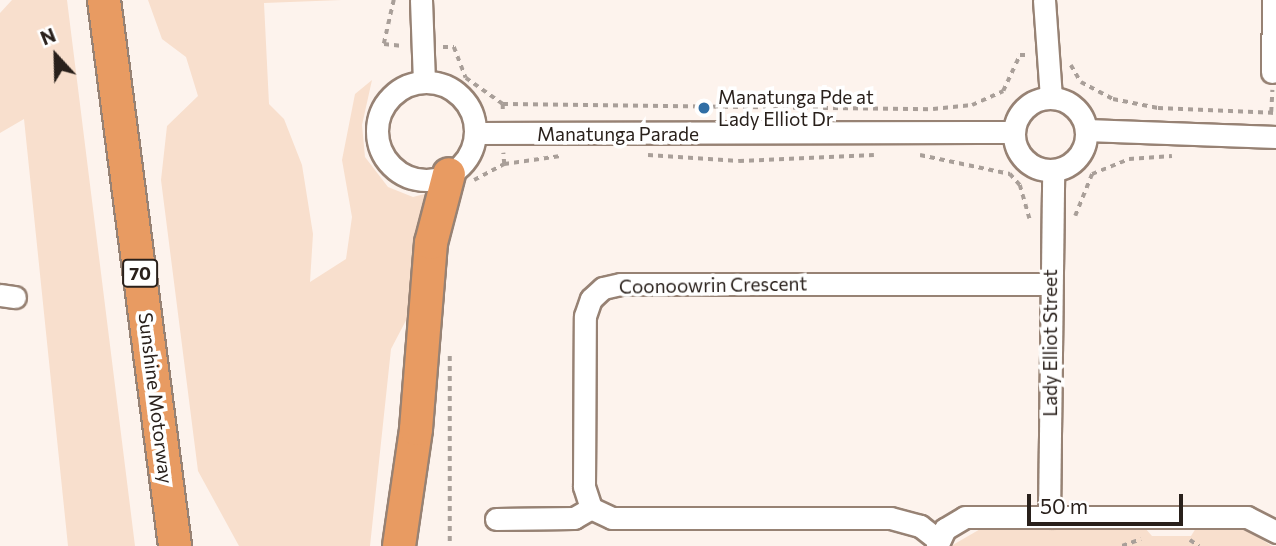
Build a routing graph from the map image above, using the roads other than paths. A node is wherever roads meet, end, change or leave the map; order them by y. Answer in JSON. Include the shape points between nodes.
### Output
{"nodes":[{"id":1,"x":104,"y":0,"type":"edge"},
{"id":2,"x":421,"y":0,"type":"edge"},
{"id":3,"x":1044,"y":0,"type":"edge"},
{"id":4,"x":1273,"y":0,"type":"edge"},
{"id":5,"x":1272,"y":72,"type":"dead end"},
{"id":6,"x":424,"y":82,"type":"junction"},
{"id":7,"x":1051,"y":98,"type":"junction"},
{"id":8,"x":1086,"y":130,"type":"junction"},
{"id":9,"x":1014,"y":132,"type":"junction"},
{"id":10,"x":475,"y":133,"type":"junction"},
{"id":11,"x":1276,"y":137,"type":"edge"},
{"id":12,"x":1052,"y":170,"type":"junction"},
{"id":13,"x":459,"y":179,"type":"junction"},
{"id":14,"x":1050,"y":284,"type":"junction"},
{"id":15,"x":591,"y":508,"type":"junction"},
{"id":16,"x":1049,"y":517,"type":"junction"},
{"id":17,"x":496,"y":519,"type":"dead end"},
{"id":18,"x":1273,"y":522,"type":"edge"},
{"id":19,"x":937,"y":543,"type":"edge"},
{"id":20,"x":175,"y":546,"type":"edge"},
{"id":21,"x":399,"y":546,"type":"edge"}],
"edges":[{"from":1,"to":20,"type":"highway","name":"Sunshine Motorway","number":"70"},
{"from":2,"to":6,"type":"street"},
{"from":3,"to":7,"type":"street","via":[[1044,55]]},
{"from":4,"to":5,"type":"street"},
{"from":6,"to":10,"type":"street","via":[[456,92],[467,104]]},
{"from":6,"to":13,"type":"street","via":[[408,85],[381,110],[379,146],[401,173],[424,179]]},
{"from":7,"to":8,"type":"street","via":[[1076,109]]},
{"from":7,"to":9,"type":"street","via":[[1023,110]]},
{"from":8,"to":11,"type":"street"},
{"from":8,"to":12,"type":"street","via":[[1074,161]]},
{"from":9,"to":10,"type":"street","name":"Manatunga Parade"},
{"from":9,"to":12,"type":"street","via":[[1029,164]]},
{"from":10,"to":13,"type":"street"},
{"from":12,"to":14,"type":"street","name":"Lady Elliot Street"},
{"from":13,"to":21,"type":"highway","via":[[431,243],[416,429]]},
{"from":14,"to":15,"type":"street","name":"Coonoowrin Crescent","via":[[603,288],[585,316],[584,486]]},
{"from":14,"to":16,"type":"street","name":"Lady Elliot Street"},
{"from":15,"to":17,"type":"street","via":[[574,519]]},
{"from":15,"to":19,"type":"street","via":[[612,518],[890,518],[920,526]]},
{"from":16,"to":18,"type":"street","via":[[1247,517]]},
{"from":16,"to":19,"type":"street","via":[[965,517]]}]}
